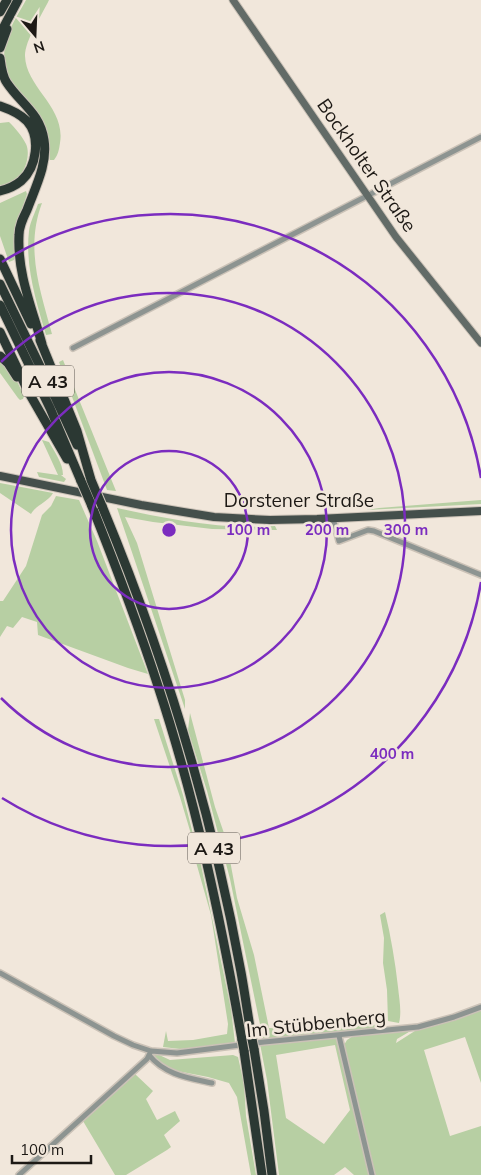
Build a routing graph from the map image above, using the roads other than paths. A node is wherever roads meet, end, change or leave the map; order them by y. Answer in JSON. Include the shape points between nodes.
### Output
{"nodes":[{"id":1,"x":7,"y":0,"type":"edge"},
{"id":2,"x":18,"y":0,"type":"edge"},
{"id":3,"x":233,"y":0,"type":"edge"},
{"id":4,"x":0,"y":12,"type":"edge"},
{"id":5,"x":12,"y":12,"type":"junction"},
{"id":6,"x":0,"y":34,"type":"edge"},
{"id":7,"x":0,"y":48,"type":"edge"},
{"id":8,"x":0,"y":58,"type":"edge"},
{"id":9,"x":0,"y":106,"type":"edge"},
{"id":10,"x":481,"y":137,"type":"edge"},
{"id":11,"x":0,"y":190,"type":"edge"},
{"id":12,"x":368,"y":196,"type":"junction"},
{"id":13,"x":0,"y":259,"type":"edge"},
{"id":14,"x":0,"y":284,"type":"edge"},
{"id":15,"x":0,"y":305,"type":"edge"},
{"id":16,"x":0,"y":332,"type":"edge"},
{"id":17,"x":481,"y":343,"type":"edge"},
{"id":18,"x":42,"y":344,"type":"junction"},
{"id":19,"x":73,"y":348,"type":"dead end"},
{"id":20,"x":0,"y":356,"type":"edge"},
{"id":21,"x":28,"y":393,"type":"junction"},
{"id":22,"x":0,"y":476,"type":"edge"},
{"id":23,"x":91,"y":480,"type":"junction"},
{"id":24,"x":81,"y":481,"type":"junction"},
{"id":25,"x":481,"y":511,"type":"edge"},
{"id":26,"x":333,"y":518,"type":"junction"},
{"id":27,"x":481,"y":575,"type":"edge"},
{"id":28,"x":0,"y":973,"type":"edge"},
{"id":29,"x":481,"y":1006,"type":"edge"},
{"id":30,"x":339,"y":1036,"type":"junction"},
{"id":31,"x":150,"y":1053,"type":"junction"},
{"id":32,"x":212,"y":1084,"type":"dead end"},
{"id":33,"x":19,"y":1175,"type":"edge"},
{"id":34,"x":262,"y":1175,"type":"edge"},
{"id":35,"x":272,"y":1175,"type":"edge"},
{"id":36,"x":372,"y":1175,"type":"edge"}],
"edges":[{"from":1,"to":4,"type":"highway"},
{"from":2,"to":5,"type":"highway"},
{"from":3,"to":12,"type":"street","name":"Bockholter Straße"},
{"from":5,"to":6,"type":"highway"},
{"from":5,"to":7,"type":"highway"},
{"from":8,"to":18,"type":"highway","via":[[6,82],[36,117],[44,142],[40,174],[19,235],[22,274]]},
{"from":9,"to":11,"type":"highway","via":[[28,122],[36,143],[28,173],[13,186]]},
{"from":10,"to":12,"type":"street"},
{"from":12,"to":17,"type":"street","name":"Bockholter Straße","via":[[396,237]]},
{"from":12,"to":19,"type":"street"},
{"from":13,"to":18,"type":"highway"},
{"from":14,"to":23,"type":"highway","number":"A 43"},
{"from":15,"to":24,"type":"highway","number":"A 43"},
{"from":16,"to":21,"type":"highway"},
{"from":18,"to":23,"type":"highway","via":[[77,431]]},
{"from":20,"to":21,"type":"highway","via":[[8,362]]},
{"from":21,"to":24,"type":"highway"},
{"from":22,"to":26,"type":"main road","name":"Dorstener Straße","via":[[214,517],[270,520]]},
{"from":23,"to":35,"type":"highway","number":"A 43","bridge":true,"via":[[127,567],[187,750],[241,971]]},
{"from":24,"to":34,"type":"highway","number":"A 43","bridge":true,"via":[[124,587],[181,764],[215,896],[244,1051]]},
{"from":25,"to":26,"type":"main road","name":"Dorstener Straße"},
{"from":26,"to":27,"type":"street","via":[[340,541],[368,530],[374,531]]},
{"from":28,"to":31,"type":"street","name":"Im Stübbenberg"},
{"from":29,"to":30,"type":"street","name":"Im Stübbenberg","via":[[418,1028]]},
{"from":30,"to":31,"type":"street","name":"Im Stübbenberg"},
{"from":30,"to":36,"type":"street"},
{"from":31,"to":32,"type":"street","name":"Im Stübbenberg","via":[[160,1066],[176,1074]]},
{"from":31,"to":33,"type":"street","via":[[148,1059]]}]}
